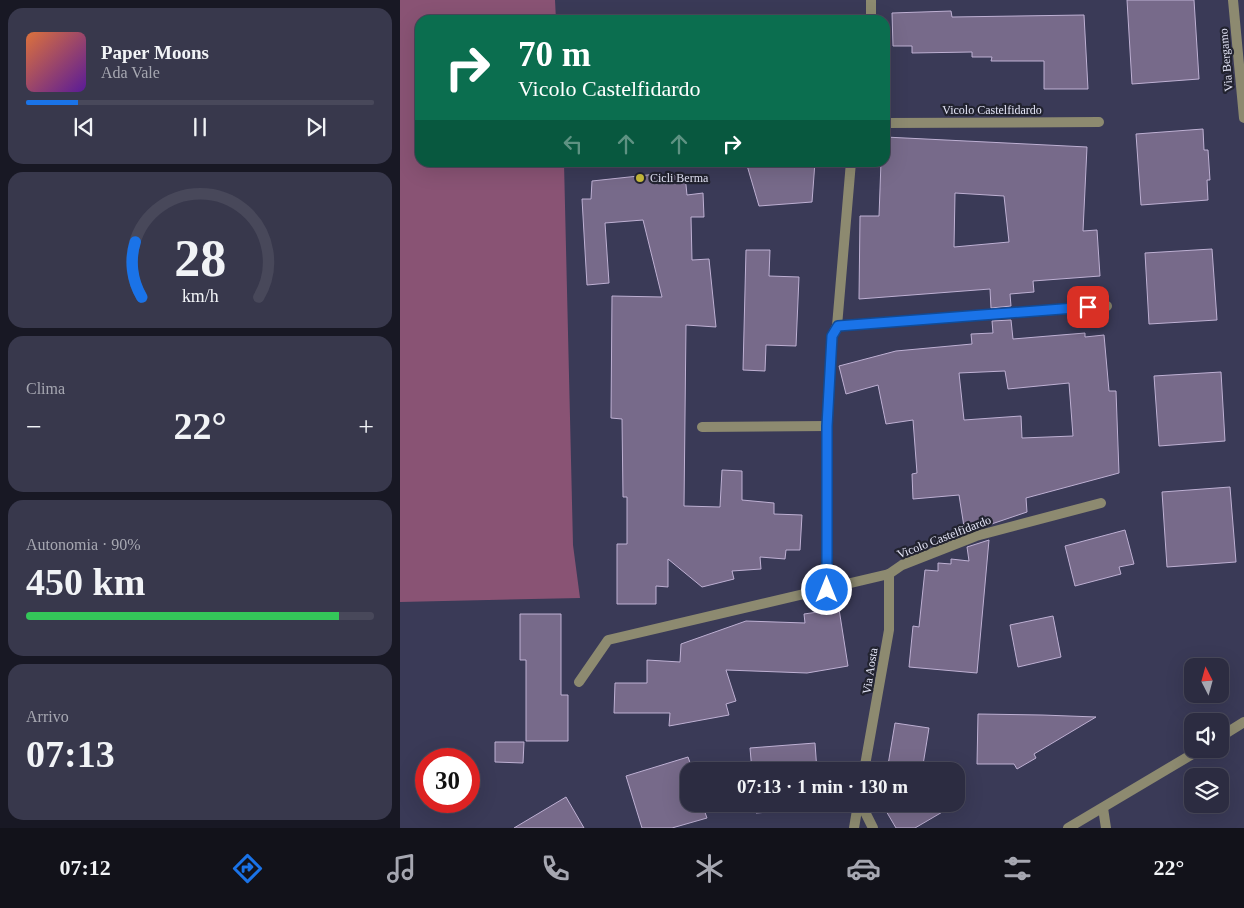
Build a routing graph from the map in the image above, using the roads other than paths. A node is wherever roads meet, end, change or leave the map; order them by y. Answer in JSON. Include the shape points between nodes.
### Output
{"nodes":[{"id":1,"x":871,"y":0,"type":"edge"},
{"id":2,"x":1233,"y":0,"type":"edge"},
{"id":3,"x":871,"y":15,"type":"edge"},
{"id":4,"x":1244,"y":118,"type":"edge"},
{"id":5,"x":1099,"y":122,"type":"dead end"},
{"id":6,"x":890,"y":123,"type":"edge"},
{"id":7,"x":850,"y":167,"type":"edge"},
{"id":8,"x":1107,"y":306,"type":"dead end"},
{"id":9,"x":838,"y":326,"type":"junction"},
{"id":10,"x":827,"y":426,"type":"junction"},
{"id":11,"x":702,"y":427,"type":"dead end"},
{"id":12,"x":1101,"y":503,"type":"dead end"},
{"id":13,"x":889,"y":574,"type":"junction"},
{"id":14,"x":827,"y":590,"type":"junction"},
{"id":15,"x":579,"y":682,"type":"dead end"},
{"id":16,"x":1244,"y":722,"type":"edge"},
{"id":17,"x":1229,"y":731,"type":"edge"},
{"id":18,"x":1186,"y":758,"type":"edge"},
{"id":19,"x":866,"y":762,"type":"edge"},
{"id":20,"x":1103,"y":808,"type":"junction"},
{"id":21,"x":858,"y":812,"type":"edge"},
{"id":22,"x":864,"y":812,"type":"edge"},
{"id":23,"x":854,"y":828,"type":"edge"},
{"id":24,"x":873,"y":828,"type":"edge"},
{"id":25,"x":1068,"y":828,"type":"edge"},
{"id":26,"x":1106,"y":828,"type":"edge"}],
"edges":[{"from":1,"to":3,"type":"street"},
{"from":2,"to":4,"type":"street","name":"Via Bergamo"},
{"from":5,"to":6,"type":"street","name":"Vicolo Castelfidardo"},
{"from":7,"to":9,"type":"street"},
{"from":8,"to":9,"type":"street"},
{"from":9,"to":10,"type":"street","via":[[832,336]]},
{"from":10,"to":11,"type":"street"},
{"from":10,"to":14,"type":"street"},
{"from":12,"to":13,"type":"street","name":"Vicolo Castelfidardo","via":[[976,536],[902,565]]},
{"from":13,"to":14,"type":"street","name":"Vicolo Castelfidardo"},
{"from":13,"to":19,"type":"street","name":"Via Aosta","via":[[889,630]]},
{"from":14,"to":15,"type":"street","name":"Vicolo Castelfidardo","via":[[608,640]]},
{"from":16,"to":17,"type":"street"},
{"from":18,"to":20,"type":"street"},
{"from":20,"to":25,"type":"street"},
{"from":20,"to":26,"type":"street"},
{"from":21,"to":23,"type":"street"},
{"from":22,"to":24,"type":"street"}]}
